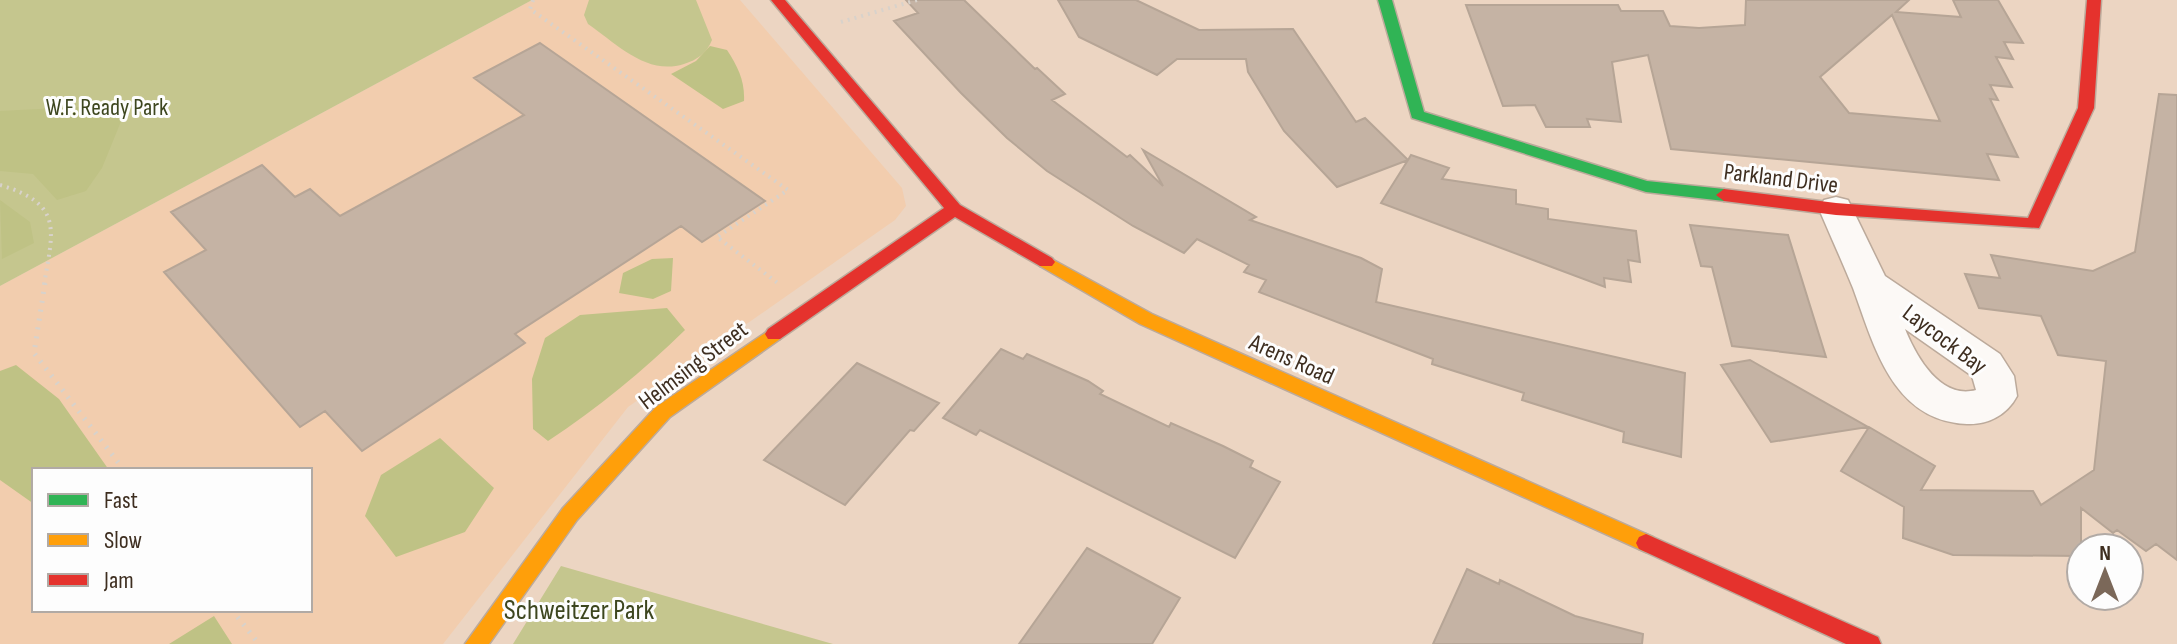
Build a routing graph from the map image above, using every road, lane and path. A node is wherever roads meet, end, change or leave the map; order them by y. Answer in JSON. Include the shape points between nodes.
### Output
{"nodes":[{"id":1,"x":533,"y":0,"type":"edge"},
{"id":2,"x":778,"y":0,"type":"edge"},
{"id":3,"x":917,"y":0,"type":"edge"},
{"id":4,"x":1385,"y":0,"type":"edge"},
{"id":5,"x":2094,"y":0,"type":"edge"},
{"id":6,"x":806,"y":33,"type":"junction"},
{"id":7,"x":0,"y":185,"type":"edge"},
{"id":8,"x":954,"y":209,"type":"junction"},
{"id":9,"x":1836,"y":209,"type":"junction"},
{"id":10,"x":1870,"y":285,"type":"dead end"},
{"id":11,"x":812,"y":308,"type":"junction"},
{"id":12,"x":122,"y":468,"type":"edge"},
{"id":13,"x":234,"y":612,"type":"edge"},
{"id":14,"x":259,"y":644,"type":"edge"},
{"id":15,"x":476,"y":644,"type":"edge"},
{"id":16,"x":1870,"y":644,"type":"edge"}],
"edges":[{"from":1,"to":11,"type":"path","via":[[530,9],[788,190],[717,237]]},
{"from":2,"to":6,"type":"street","name":"Arens Road"},
{"from":3,"to":6,"type":"path"},
{"from":4,"to":9,"type":"street","name":"Parkland Drive","via":[[1417,115],[1646,186]]},
{"from":5,"to":9,"type":"street","name":"Parkland Drive","via":[[2086,108],[2033,224]]},
{"from":6,"to":8,"type":"street","name":"Arens Road"},
{"from":7,"to":12,"type":"path","via":[[35,199],[53,230],[34,353]]},
{"from":8,"to":11,"type":"street","name":"Helmsing Street"},
{"from":8,"to":16,"type":"street","name":"Arens Road","via":[[1146,319]]},
{"from":9,"to":10,"type":"street"},
{"from":11,"to":15,"type":"street","name":"Helmsing Street","via":[[663,412],[570,514]]},
{"from":13,"to":14,"type":"path"}]}
